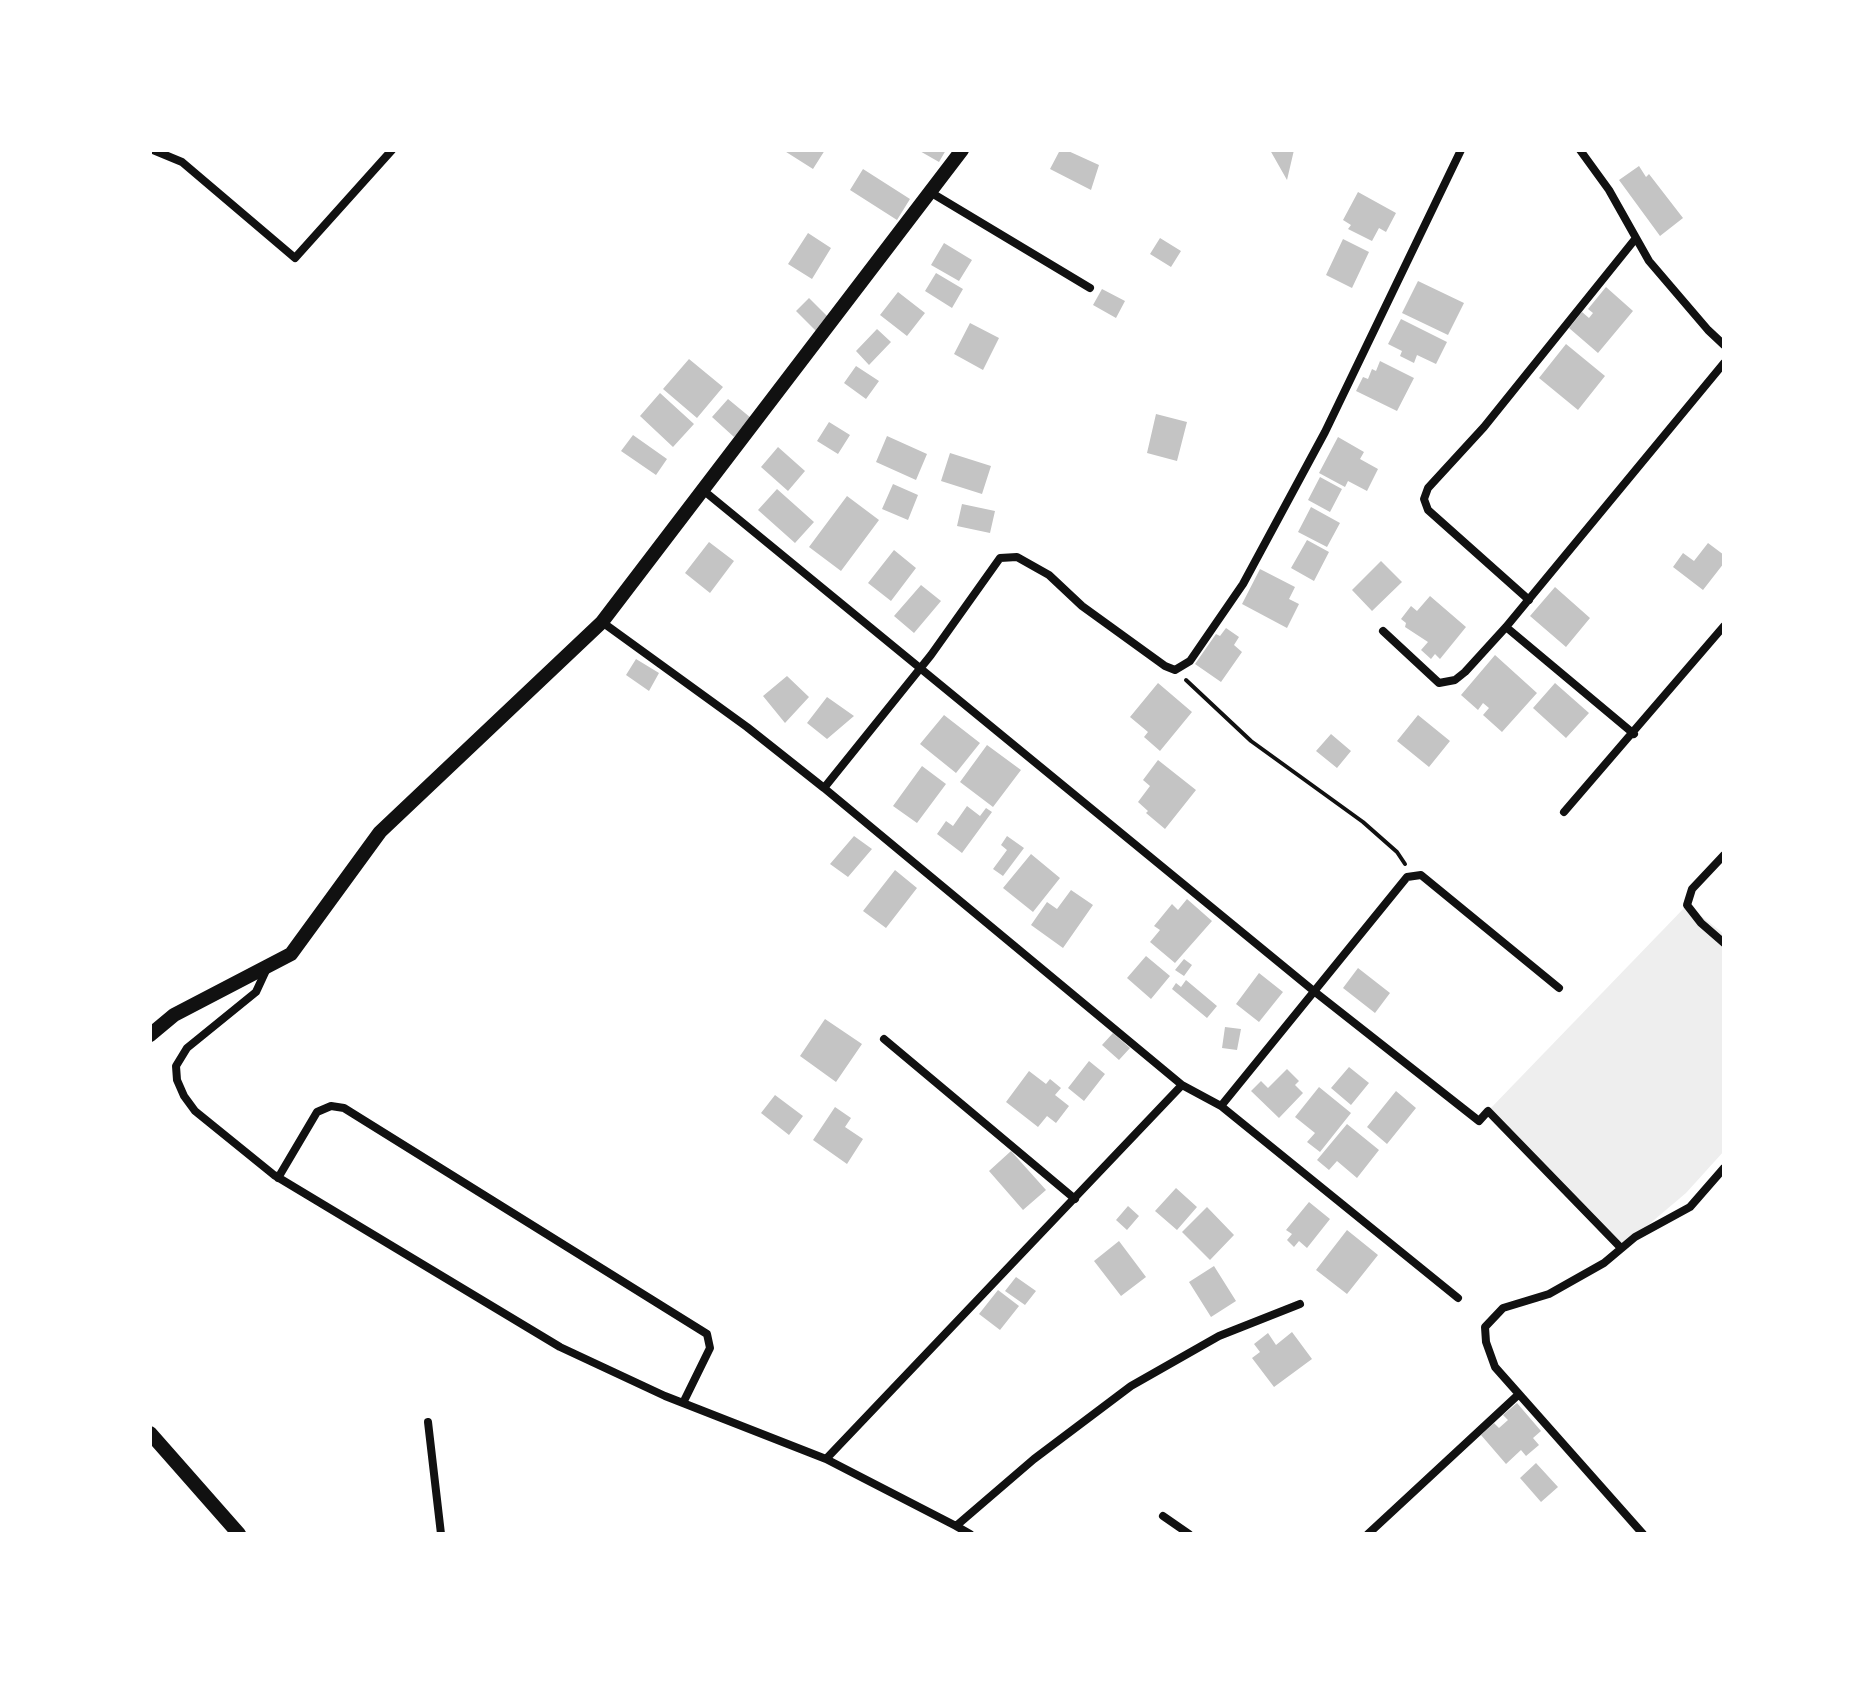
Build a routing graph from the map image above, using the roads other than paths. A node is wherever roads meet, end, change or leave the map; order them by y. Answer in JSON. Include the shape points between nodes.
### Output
{"nodes":[{"id":1,"x":153,"y":150,"type":"edge"},
{"id":2,"x":392,"y":150,"type":"edge"},
{"id":3,"x":962,"y":150,"type":"edge"},
{"id":4,"x":1461,"y":150,"type":"edge"},
{"id":5,"x":1580,"y":150,"type":"edge"},
{"id":6,"x":930,"y":192,"type":"junction"},
{"id":7,"x":1636,"y":238,"type":"junction"},
{"id":8,"x":1090,"y":288,"type":"dead end"},
{"id":9,"x":1724,"y":345,"type":"edge"},
{"id":10,"x":1724,"y":363,"type":"edge"},
{"id":11,"x":709,"y":495,"type":"dead end"},
{"id":12,"x":1529,"y":600,"type":"junction"},
{"id":13,"x":602,"y":622,"type":"junction"},
{"id":14,"x":1724,"y":626,"type":"edge"},
{"id":15,"x":1506,"y":627,"type":"junction"},
{"id":16,"x":1383,"y":631,"type":"dead end"},
{"id":17,"x":920,"y":669,"type":"junction"},
{"id":18,"x":1634,"y":734,"type":"junction"},
{"id":19,"x":824,"y":788,"type":"junction"},
{"id":20,"x":1564,"y":812,"type":"dead end"},
{"id":21,"x":1724,"y":855,"type":"edge"},
{"id":22,"x":1724,"y":943,"type":"edge"},
{"id":23,"x":268,"y":966,"type":"junction"},
{"id":24,"x":1559,"y":988,"type":"dead end"},
{"id":25,"x":1315,"y":992,"type":"junction"},
{"id":26,"x":150,"y":1035,"type":"edge"},
{"id":27,"x":884,"y":1039,"type":"dead end"},
{"id":28,"x":1182,"y":1085,"type":"junction"},
{"id":29,"x":1221,"y":1106,"type":"junction"},
{"id":30,"x":1724,"y":1168,"type":"edge"},
{"id":31,"x":278,"y":1178,"type":"junction"},
{"id":32,"x":1075,"y":1199,"type":"junction"},
{"id":33,"x":1621,"y":1248,"type":"junction"},
{"id":34,"x":1458,"y":1298,"type":"dead end"},
{"id":35,"x":1300,"y":1304,"type":"dead end"},
{"id":36,"x":1519,"y":1394,"type":"junction"},
{"id":37,"x":683,"y":1403,"type":"junction"},
{"id":38,"x":428,"y":1422,"type":"dead end"},
{"id":39,"x":150,"y":1433,"type":"edge"},
{"id":40,"x":826,"y":1459,"type":"junction"},
{"id":41,"x":1163,"y":1516,"type":"dead end"},
{"id":42,"x":956,"y":1526,"type":"junction"},
{"id":43,"x":239,"y":1534,"type":"edge"},
{"id":44,"x":441,"y":1534,"type":"edge"},
{"id":45,"x":970,"y":1534,"type":"edge"},
{"id":46,"x":1189,"y":1534,"type":"edge"},
{"id":47,"x":1368,"y":1534,"type":"edge"},
{"id":48,"x":1643,"y":1534,"type":"edge"}],
"edges":[{"from":1,"to":2,"type":"street","via":[[182,162],[295,258]]},
{"from":3,"to":6,"type":"street"},
{"from":4,"to":17,"type":"street","via":[[1325,432],[1243,584],[1190,661],[1175,670],[1165,666],[1082,606],[1049,575],[1017,557],[1000,558]]},
{"from":5,"to":7,"type":"street"},
{"from":6,"to":8,"type":"street"},
{"from":6,"to":13,"type":"street"},
{"from":7,"to":9,"type":"street","via":[[1649,261]]},
{"from":7,"to":12,"type":"street","via":[[1424,499],[1428,510]]},
{"from":10,"to":12,"type":"street"},
{"from":11,"to":17,"type":"street"},
{"from":12,"to":15,"type":"street"},
{"from":13,"to":19,"type":"street"},
{"from":13,"to":23,"type":"street","via":[[380,832],[291,954]]},
{"from":14,"to":18,"type":"street"},
{"from":15,"to":16,"type":"street","via":[[1465,672],[1439,683]]},
{"from":15,"to":18,"type":"street"},
{"from":17,"to":19,"type":"street"},
{"from":17,"to":25,"type":"street"},
{"from":18,"to":20,"type":"street"},
{"from":19,"to":28,"type":"street"},
{"from":21,"to":22,"type":"street","via":[[1692,889],[1687,905]]},
{"from":23,"to":26,"type":"street","via":[[174,1015]]},
{"from":23,"to":31,"type":"street","via":[[256,992],[187,1048],[176,1066],[177,1080],[195,1111]]},
{"from":24,"to":25,"type":"street","via":[[1421,875],[1407,877]]},
{"from":25,"to":29,"type":"street"},
{"from":25,"to":33,"type":"street","via":[[1479,1121],[1488,1111]]},
{"from":27,"to":32,"type":"street"},
{"from":28,"to":29,"type":"street"},
{"from":28,"to":32,"type":"street"},
{"from":29,"to":34,"type":"street"},
{"from":30,"to":33,"type":"street","via":[[1690,1207]]},
{"from":31,"to":37,"type":"street","via":[[560,1347]]},
{"from":31,"to":37,"type":"street","via":[[317,1112],[344,1108],[707,1334],[710,1348]]},
{"from":32,"to":40,"type":"street"},
{"from":33,"to":36,"type":"street","via":[[1549,1294],[1503,1308],[1485,1327],[1495,1367]]},
{"from":35,"to":42,"type":"street","via":[[1219,1336],[1131,1386]]},
{"from":36,"to":47,"type":"street"},
{"from":36,"to":48,"type":"street"},
{"from":37,"to":40,"type":"street"},
{"from":38,"to":44,"type":"street"},
{"from":39,"to":43,"type":"street"},
{"from":40,"to":42,"type":"street"},
{"from":41,"to":46,"type":"street"},
{"from":42,"to":45,"type":"street"}]}
